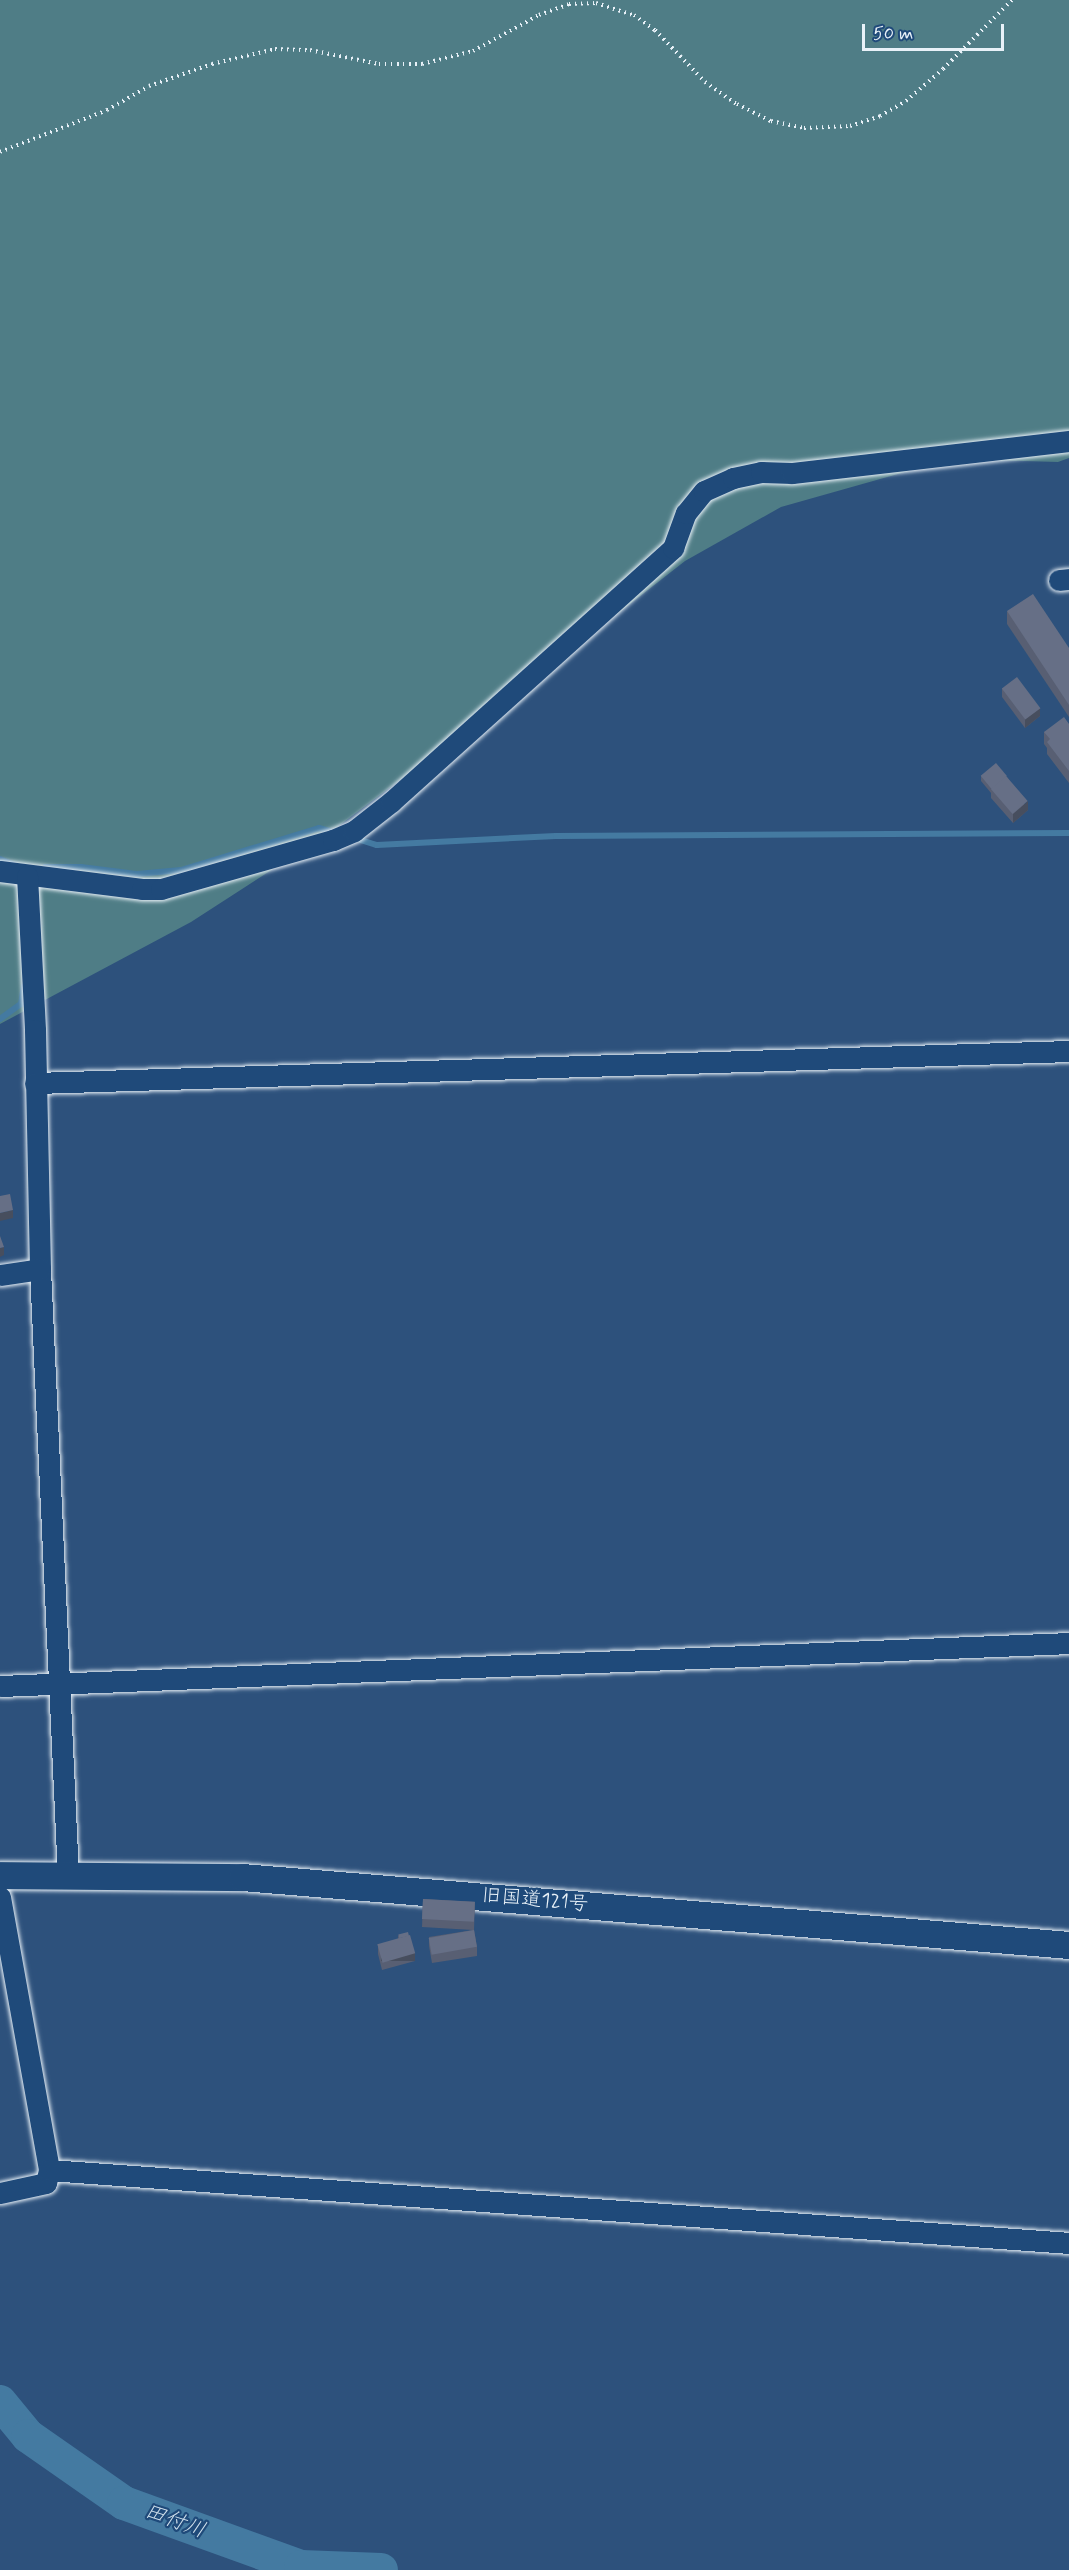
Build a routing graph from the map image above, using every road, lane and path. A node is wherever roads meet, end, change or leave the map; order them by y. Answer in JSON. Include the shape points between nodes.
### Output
{"nodes":[{"id":1,"x":1012,"y":0,"type":"edge"},
{"id":2,"x":0,"y":152,"type":"edge"},
{"id":3,"x":1069,"y":441,"type":"edge"},
{"id":4,"x":0,"y":871,"type":"edge"},
{"id":5,"x":27,"y":876,"type":"junction"},
{"id":6,"x":1069,"y":1051,"type":"edge"},
{"id":7,"x":35,"y":1083,"type":"junction"},
{"id":8,"x":40,"y":1269,"type":"junction"},
{"id":9,"x":0,"y":1275,"type":"edge"},
{"id":10,"x":1069,"y":1643,"type":"edge"},
{"id":11,"x":58,"y":1685,"type":"junction"},
{"id":12,"x":0,"y":1686,"type":"edge"},
{"id":13,"x":0,"y":1875,"type":"edge"},
{"id":14,"x":68,"y":1876,"type":"junction"},
{"id":15,"x":0,"y":1897,"type":"edge"},
{"id":16,"x":1069,"y":1945,"type":"edge"},
{"id":17,"x":49,"y":2170,"type":"junction"},
{"id":18,"x":0,"y":2193,"type":"edge"},
{"id":19,"x":1069,"y":2243,"type":"edge"}],
"edges":[{"from":1,"to":2,"type":"path","via":[[906,101],[880,116],[850,126],[804,128],[771,121],[705,82],[655,30],[634,15],[596,3],[578,3],[539,15],[473,51],[422,64],[379,64],[310,50],[275,49],[212,64],[149,86],[107,110]]},
{"from":3,"to":5,"type":"street","via":[[733,478],[704,491],[686,513],[673,548],[354,831],[161,889]]},
{"from":4,"to":5,"type":"street"},
{"from":5,"to":7,"type":"street"},
{"from":6,"to":7,"type":"street"},
{"from":7,"to":8,"type":"street"},
{"from":8,"to":9,"type":"street"},
{"from":8,"to":11,"type":"street"},
{"from":10,"to":11,"type":"street"},
{"from":11,"to":12,"type":"street"},
{"from":11,"to":14,"type":"street"},
{"from":13,"to":14,"type":"street","name":"旧国道121号"},
{"from":14,"to":16,"type":"street","name":"旧国道121号","via":[[242,1877]]},
{"from":15,"to":17,"type":"street"},
{"from":17,"to":18,"type":"street","via":[[46,2183]]},
{"from":17,"to":19,"type":"street"}]}
